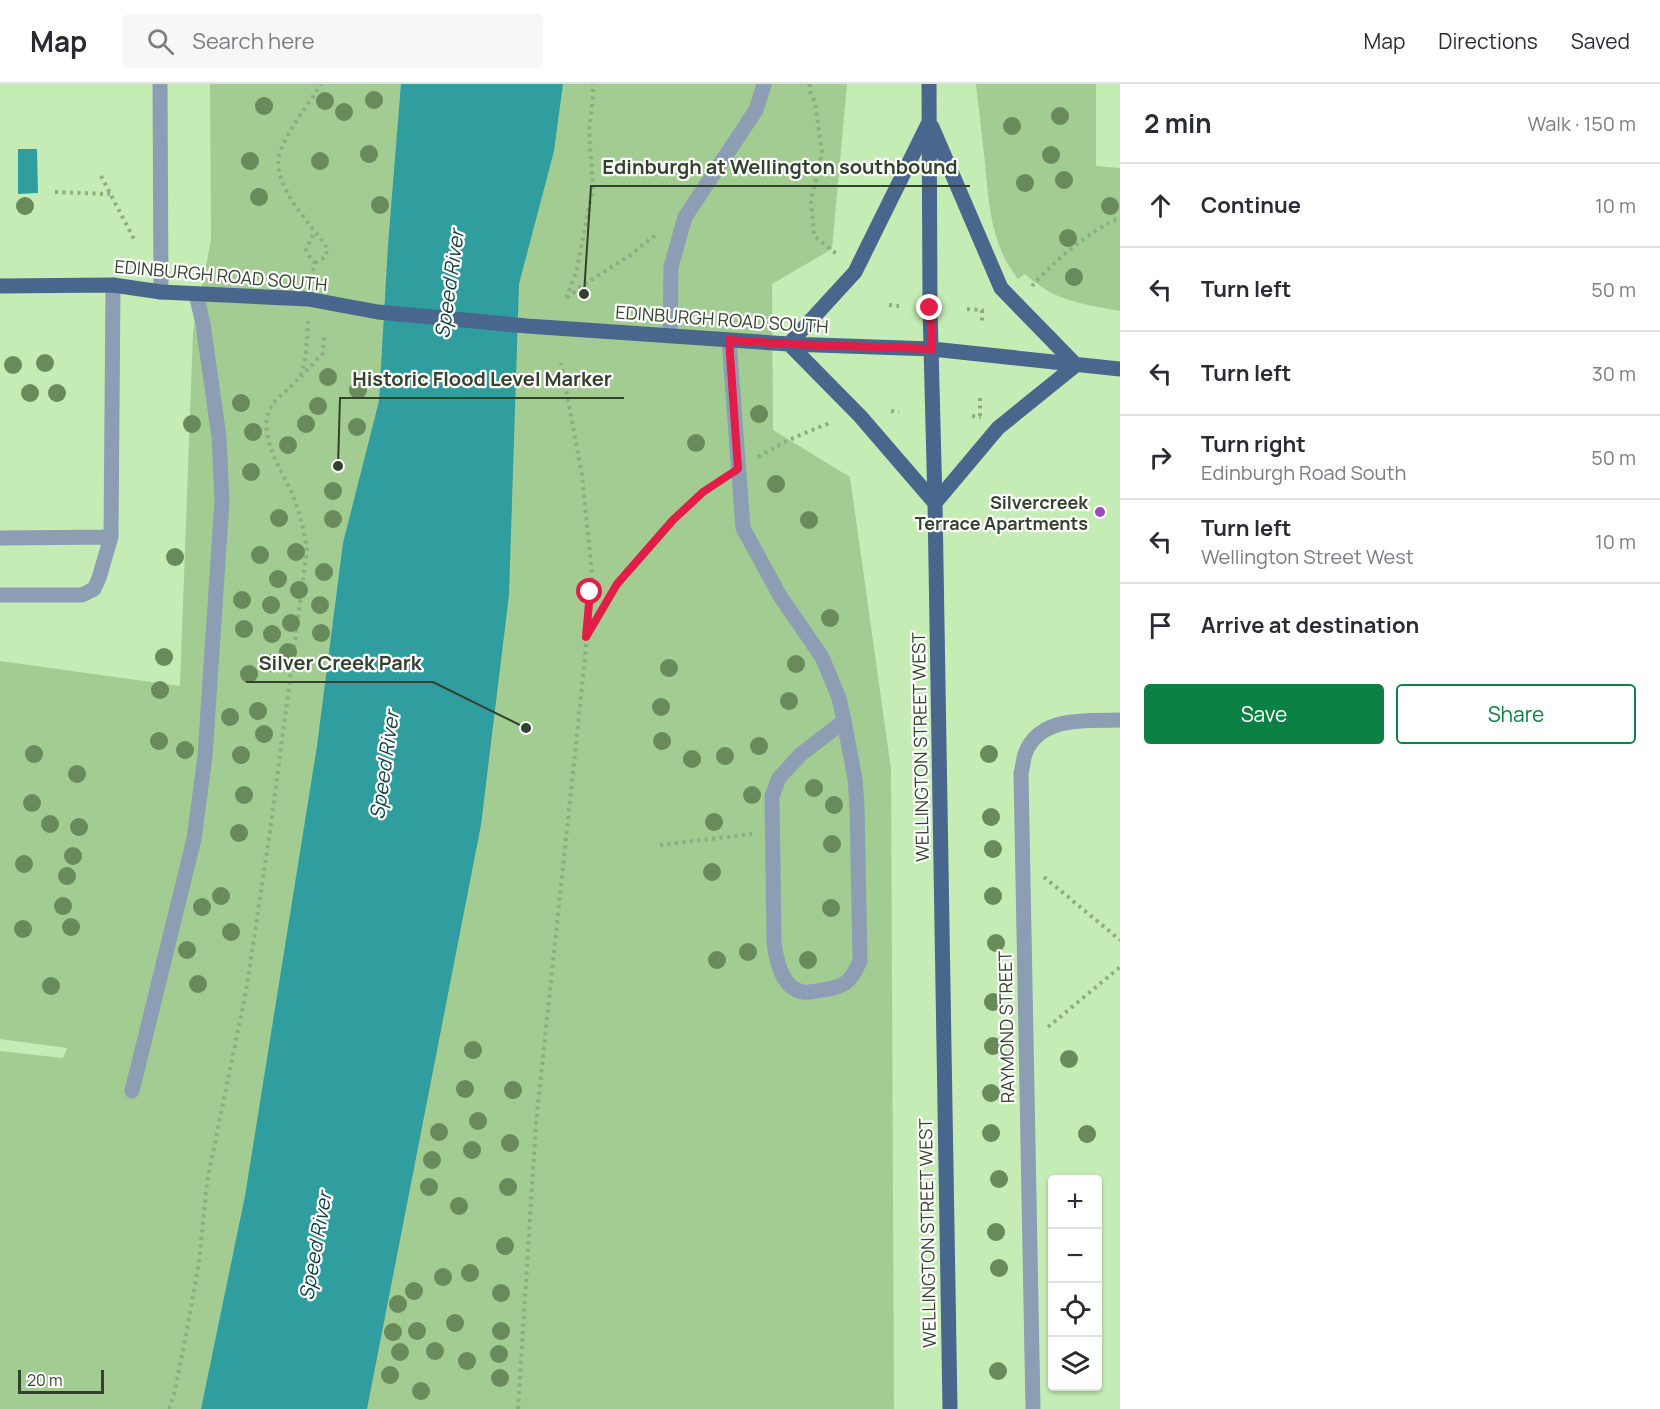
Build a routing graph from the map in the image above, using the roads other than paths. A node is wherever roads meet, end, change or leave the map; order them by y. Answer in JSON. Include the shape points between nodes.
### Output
{"nodes":[{"id":1,"x":160,"y":84,"type":"edge"},
{"id":2,"x":764,"y":84,"type":"edge"},
{"id":3,"x":928,"y":84,"type":"edge"},
{"id":4,"x":929,"y":121,"type":"junction"},
{"id":5,"x":113,"y":285,"type":"junction"},
{"id":6,"x":0,"y":286,"type":"edge"},
{"id":7,"x":161,"y":292,"type":"junction"},
{"id":8,"x":196,"y":294,"type":"junction"},
{"id":9,"x":670,"y":336,"type":"junction"},
{"id":10,"x":729,"y":340,"type":"junction"},
{"id":11,"x":789,"y":344,"type":"junction"},
{"id":12,"x":932,"y":349,"type":"junction"},
{"id":13,"x":1076,"y":365,"type":"junction"},
{"id":14,"x":1120,"y":369,"type":"edge"},
{"id":15,"x":935,"y":503,"type":"junction"},
{"id":16,"x":111,"y":537,"type":"junction"},
{"id":17,"x":0,"y":538,"type":"edge"},
{"id":18,"x":0,"y":595,"type":"edge"},
{"id":19,"x":1120,"y":720,"type":"edge"},
{"id":20,"x":844,"y":722,"type":"junction"},
{"id":21,"x":132,"y":1091,"type":"dead end"},
{"id":22,"x":950,"y":1409,"type":"edge"},
{"id":23,"x":1033,"y":1409,"type":"edge"}],
"edges":[{"from":1,"to":7,"type":"street"},
{"from":2,"to":9,"type":"street","via":[[756,110],[686,217],[671,267]]},
{"from":3,"to":4,"type":"main road","name":"WELLINGTON STREET WEST"},
{"from":4,"to":11,"type":"main road","via":[[855,272]]},
{"from":4,"to":12,"type":"main road","name":"WELLINGTON STREET WEST"},
{"from":4,"to":13,"type":"main road","via":[[1001,288]]},
{"from":5,"to":6,"type":"main road","name":"EDINBURGH ROAD SOUTH"},
{"from":5,"to":7,"type":"main road","name":"EDINBURGH ROAD SOUTH"},
{"from":5,"to":16,"type":"street"},
{"from":7,"to":8,"type":"main road","name":"EDINBURGH ROAD SOUTH"},
{"from":8,"to":9,"type":"main road","name":"EDINBURGH ROAD SOUTH","via":[[308,299],[378,312]]},
{"from":8,"to":21,"type":"street","via":[[219,437],[222,501],[205,756],[194,839]]},
{"from":9,"to":10,"type":"main road","name":"EDINBURGH ROAD SOUTH"},
{"from":10,"to":11,"type":"main road","name":"EDINBURGH ROAD SOUTH"},
{"from":10,"to":20,"type":"street","via":[[743,528],[780,596],[822,657]]},
{"from":11,"to":12,"type":"main road","name":"EDINBURGH ROAD SOUTH"},
{"from":11,"to":15,"type":"main road","via":[[860,416]]},
{"from":12,"to":13,"type":"main road","name":"EDINBURGH ROAD SOUTH"},
{"from":12,"to":15,"type":"main road","name":"WELLINGTON STREET WEST"},
{"from":13,"to":14,"type":"main road","name":"EDINBURGH ROAD SOUTH"},
{"from":13,"to":15,"type":"main road","via":[[999,428]]},
{"from":15,"to":22,"type":"main road","name":"WELLINGTON STREET WEST"},
{"from":16,"to":17,"type":"street"},
{"from":16,"to":18,"type":"street","via":[[93,590],[82,595]]},
{"from":19,"to":23,"type":"street","name":"RAYMOND STREET","via":[[1066,721],[1052,726],[1037,736],[1026,752],[1021,773]]},
{"from":20,"to":20,"type":"street","via":[[800,755],[779,778],[772,796],[776,961],[792,987],[802,992],[846,984],[860,961],[857,806]]}]}
